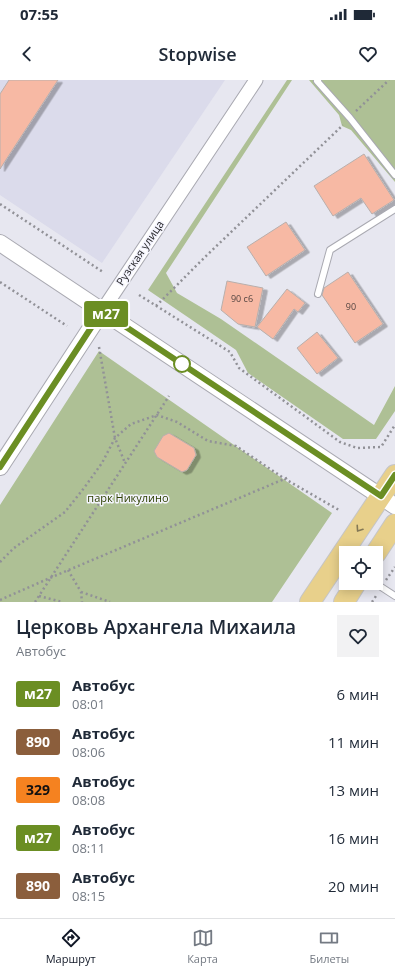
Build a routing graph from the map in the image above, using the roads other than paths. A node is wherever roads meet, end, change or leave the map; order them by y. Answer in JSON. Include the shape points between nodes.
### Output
{"nodes":[{"id":1,"x":256,"y":80,"type":"edge"},
{"id":2,"x":318,"y":80,"type":"edge"},
{"id":3,"x":395,"y":175,"type":"edge"},
{"id":4,"x":395,"y":209,"type":"edge"},
{"id":5,"x":0,"y":243,"type":"edge"},
{"id":6,"x":318,"y":294,"type":"dead end"},
{"id":7,"x":102,"y":311,"type":"junction"},
{"id":8,"x":0,"y":467,"type":"edge"},
{"id":9,"x":395,"y":475,"type":"edge"},
{"id":10,"x":388,"y":501,"type":"edge"},
{"id":11,"x":395,"y":524,"type":"edge"},
{"id":12,"x":381,"y":546,"type":"edge"},
{"id":13,"x":383,"y":588,"type":"edge"},
{"id":14,"x":352,"y":590,"type":"edge"},
{"id":15,"x":395,"y":596,"type":"edge"},
{"id":16,"x":310,"y":602,"type":"edge"},
{"id":17,"x":344,"y":602,"type":"edge"}],
"edges":[{"from":1,"to":7,"type":"street","name":"Рузская улица"},
{"from":2,"to":3,"type":"lane"},
{"from":4,"to":6,"type":"lane","via":[[330,250]]},
{"from":5,"to":7,"type":"street"},
{"from":7,"to":8,"type":"street","name":"Рузская улица"},
{"from":7,"to":10,"type":"street"},
{"from":9,"to":10,"type":"main road"},
{"from":10,"to":16,"type":"main road","one_way":true},
{"from":11,"to":12,"type":"main road"},
{"from":13,"to":15,"type":"lane"},
{"from":14,"to":17,"type":"main road"}]}
